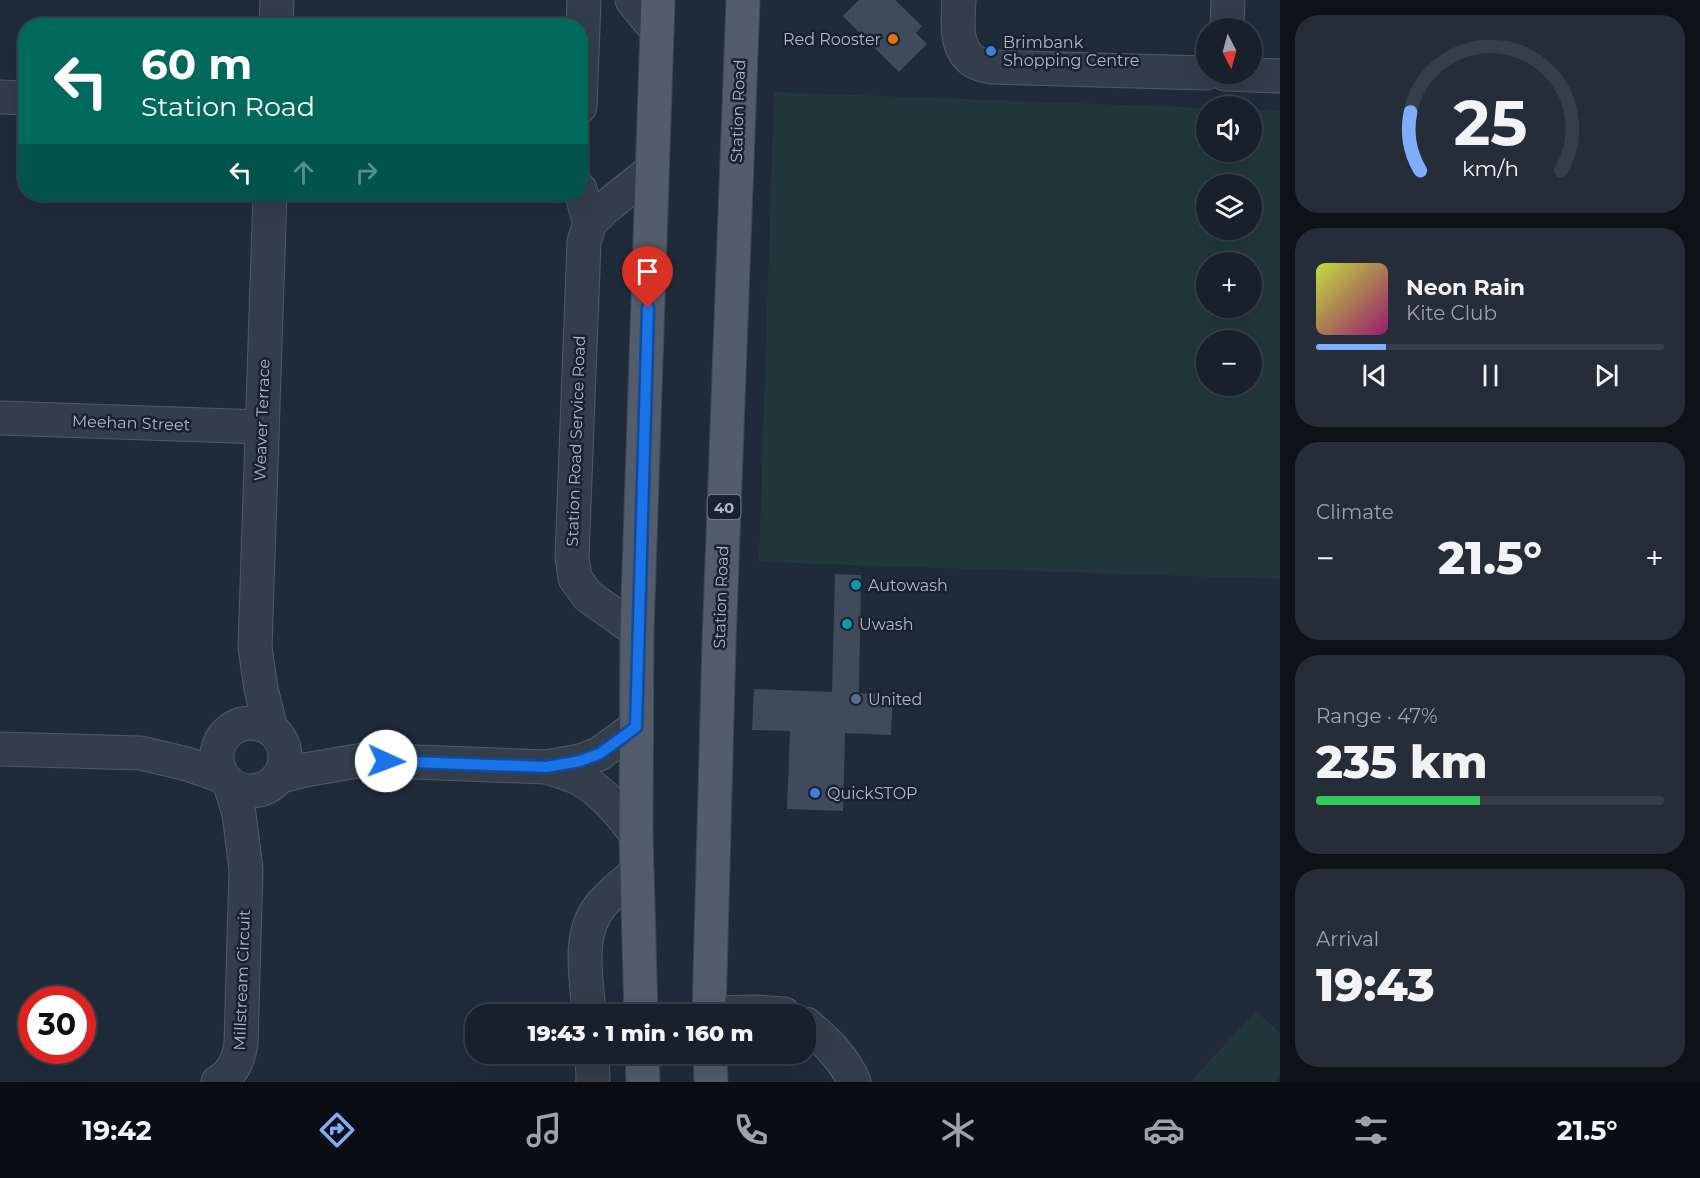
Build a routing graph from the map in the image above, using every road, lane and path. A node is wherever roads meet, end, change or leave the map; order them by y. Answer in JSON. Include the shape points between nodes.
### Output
{"nodes":[{"id":1,"x":277,"y":0,"type":"edge"},
{"id":2,"x":584,"y":0,"type":"edge"},
{"id":3,"x":632,"y":0,"type":"edge"},
{"id":4,"x":742,"y":0,"type":"edge"},
{"id":5,"x":959,"y":0,"type":"edge"},
{"id":6,"x":1228,"y":0,"type":"edge"},
{"id":7,"x":658,"y":16,"type":"edge"},
{"id":8,"x":276,"y":18,"type":"edge"},
{"id":9,"x":583,"y":18,"type":"edge"},
{"id":10,"x":1227,"y":18,"type":"edge"},
{"id":11,"x":1196,"y":74,"type":"edge"},
{"id":12,"x":1262,"y":75,"type":"edge"},
{"id":13,"x":1280,"y":76,"type":"edge"},
{"id":14,"x":0,"y":97,"type":"edge"},
{"id":15,"x":18,"y":98,"type":"edge"},
{"id":16,"x":652,"y":170,"type":"junction"},
{"id":17,"x":270,"y":201,"type":"edge"},
{"id":18,"x":584,"y":201,"type":"edge"},
{"id":19,"x":590,"y":223,"type":"junction"},
{"id":20,"x":0,"y":418,"type":"edge"},
{"id":21,"x":262,"y":427,"type":"junction"},
{"id":22,"x":637,"y":631,"type":"junction"},
{"id":23,"x":255,"y":647,"type":"junction"},
{"id":24,"x":636,"y":727,"type":"junction"},
{"id":25,"x":228,"y":732,"type":"junction"},
{"id":26,"x":275,"y":733,"type":"junction"},
{"id":27,"x":0,"y":749,"type":"edge"},
{"id":28,"x":141,"y":753,"type":"junction"},
{"id":29,"x":363,"y":760,"type":"junction"},
{"id":30,"x":546,"y":767,"type":"junction"},
{"id":31,"x":226,"y":780,"type":"junction"},
{"id":32,"x":274,"y":781,"type":"junction"},
{"id":33,"x":636,"y":835,"type":"junction"},
{"id":34,"x":246,"y":869,"type":"junction"},
{"id":35,"x":637,"y":872,"type":"junction"},
{"id":36,"x":588,"y":1004,"type":"edge"},
{"id":37,"x":641,"y":1004,"type":"edge"},
{"id":38,"x":709,"y":1004,"type":"edge"},
{"id":39,"x":816,"y":1033,"type":"edge"},
{"id":40,"x":592,"y":1064,"type":"edge"},
{"id":41,"x":642,"y":1064,"type":"edge"},
{"id":42,"x":710,"y":1064,"type":"edge"},
{"id":43,"x":218,"y":1082,"type":"edge"},
{"id":44,"x":593,"y":1082,"type":"edge"},
{"id":45,"x":643,"y":1082,"type":"edge"},
{"id":46,"x":711,"y":1082,"type":"edge"},
{"id":47,"x":854,"y":1082,"type":"edge"}],
"edges":[{"from":1,"to":8,"type":"street"},
{"from":2,"to":9,"type":"street"},
{"from":3,"to":7,"type":"street"},
{"from":4,"to":38,"type":"main road","name":"Station Road","number":"40"},
{"from":5,"to":11,"type":"street","via":[[958,32],[974,62],[992,67]]},
{"from":6,"to":10,"type":"street"},
{"from":7,"to":16,"type":"main road"},
{"from":12,"to":13,"type":"street"},
{"from":14,"to":15,"type":"street"},
{"from":16,"to":19,"type":"street"},
{"from":16,"to":22,"type":"main road"},
{"from":17,"to":21,"type":"street","name":"Weaver Terrace"},
{"from":18,"to":19,"type":"street","name":"Station Road Service Road"},
{"from":19,"to":22,"type":"street","name":"Station Road Service Road","via":[[584,242],[572,557],[575,578],[588,596]]},
{"from":20,"to":21,"type":"street","name":"Meehan Street"},
{"from":21,"to":23,"type":"street","name":"Weaver Terrace"},
{"from":22,"to":24,"type":"main road"},
{"from":23,"to":25,"type":"street","name":"Weaver Terrace"},
{"from":23,"to":26,"type":"street","name":"Weaver Terrace","via":[[261,690]]},
{"from":24,"to":30,"type":"street","via":[[599,754]]},
{"from":24,"to":33,"type":"main road"},
{"from":25,"to":26,"type":"street","via":[[252,723]]},
{"from":25,"to":28,"type":"street","via":[[196,745]]},
{"from":25,"to":31,"type":"street","via":[[217,756]]},
{"from":26,"to":29,"type":"street","via":[[306,747]]},
{"from":26,"to":32,"type":"street","via":[[285,757]]},
{"from":27,"to":28,"type":"street"},
{"from":28,"to":31,"type":"street","via":[[187,764]]},
{"from":29,"to":30,"type":"street"},
{"from":29,"to":32,"type":"street","via":[[305,770]]},
{"from":30,"to":33,"type":"street","via":[[581,779],[604,795]]},
{"from":31,"to":32,"type":"street","via":[[239,789],[250,790]]},
{"from":31,"to":34,"type":"street","name":"Millstream Circuit","via":[[239,814]]},
{"from":32,"to":34,"type":"street","name":"Millstream Circuit","via":[[257,819]]},
{"from":33,"to":35,"type":"main road"},
{"from":34,"to":43,"type":"street","name":"Millstream Circuit","via":[[241,1044],[231,1072]]},
{"from":35,"to":36,"type":"street","via":[[601,904],[587,932]]},
{"from":35,"to":37,"type":"main road"},
{"from":39,"to":47,"type":"street","via":[[836,1052]]},
{"from":40,"to":44,"type":"street"},
{"from":41,"to":45,"type":"main road"},
{"from":42,"to":46,"type":"main road"}]}
